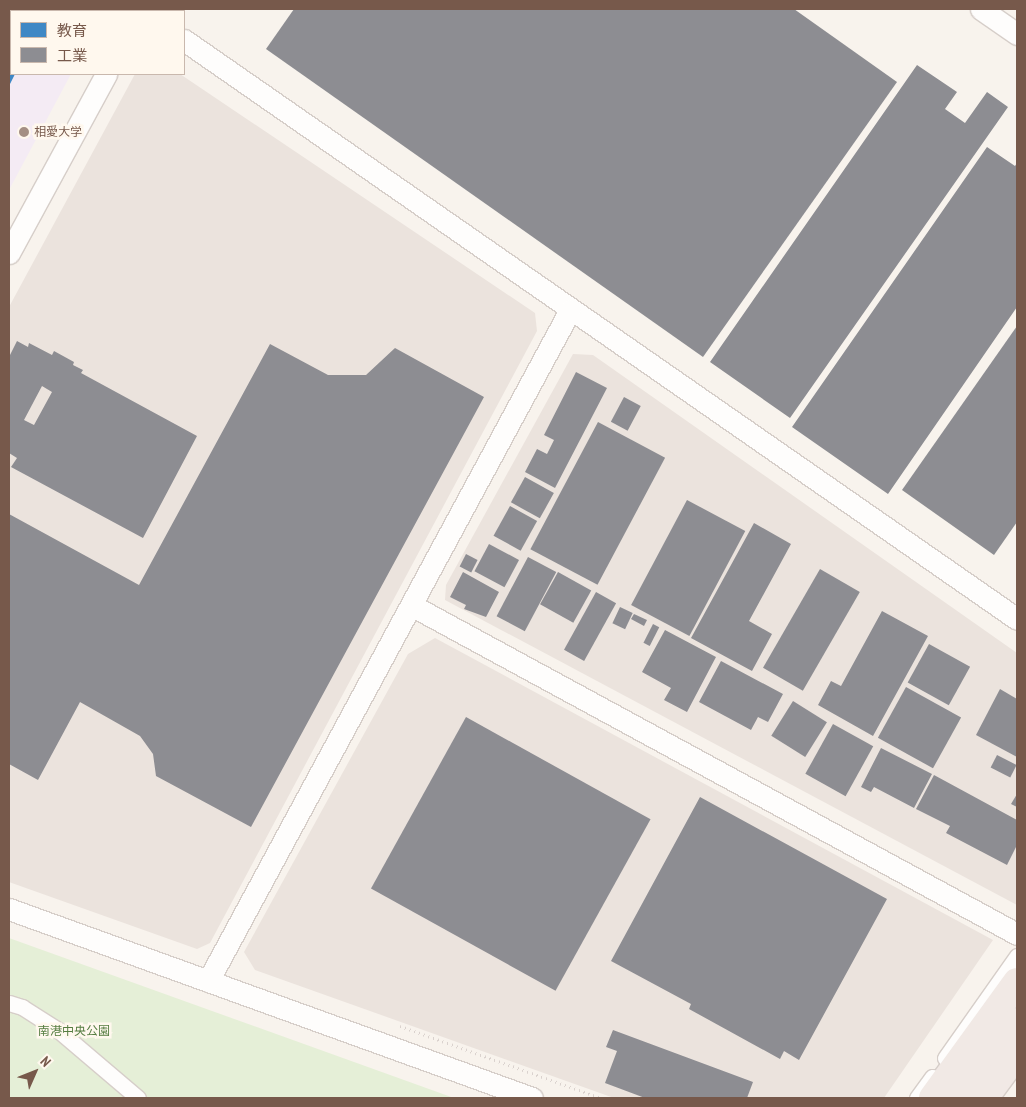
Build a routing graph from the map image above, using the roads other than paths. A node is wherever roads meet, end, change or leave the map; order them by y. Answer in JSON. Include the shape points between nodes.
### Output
{"nodes":[{"id":1,"x":981,"y":9,"type":"edge"},
{"id":2,"x":1017,"y":34,"type":"edge"},
{"id":3,"x":185,"y":41,"type":"edge"},
{"id":4,"x":105,"y":75,"type":"edge"},
{"id":5,"x":9,"y":253,"type":"edge"},
{"id":6,"x":570,"y":310,"type":"junction"},
{"id":7,"x":411,"y":605,"type":"junction"},
{"id":8,"x":1017,"y":619,"type":"edge"},
{"id":9,"x":9,"y":909,"type":"edge"},
{"id":10,"x":1017,"y":934,"type":"edge"},
{"id":11,"x":1017,"y":956,"type":"edge"},
{"id":12,"x":208,"y":981,"type":"junction"},
{"id":13,"x":1017,"y":982,"type":"edge"},
{"id":14,"x":9,"y":1003,"type":"edge"},
{"id":15,"x":1017,"y":1022,"type":"edge"},
{"id":16,"x":1017,"y":1053,"type":"edge"},
{"id":17,"x":1017,"y":1065,"type":"edge"},
{"id":18,"x":138,"y":1098,"type":"edge"},
{"id":19,"x":532,"y":1098,"type":"edge"},
{"id":20,"x":917,"y":1098,"type":"edge"},
{"id":21,"x":933,"y":1098,"type":"edge"},
{"id":22,"x":952,"y":1098,"type":"edge"},
{"id":23,"x":984,"y":1098,"type":"edge"},
{"id":24,"x":992,"y":1098,"type":"edge"}],
"edges":[{"from":1,"to":2,"type":"street"},
{"from":3,"to":6,"type":"street"},
{"from":4,"to":5,"type":"street"},
{"from":6,"to":7,"type":"street"},
{"from":6,"to":8,"type":"street"},
{"from":7,"to":10,"type":"street"},
{"from":7,"to":12,"type":"street"},
{"from":9,"to":12,"type":"street"},
{"from":11,"to":20,"type":"street"},
{"from":12,"to":19,"type":"street"},
{"from":13,"to":21,"type":"highway"},
{"from":14,"to":18,"type":"street","via":[[22,1007],[58,1030]]},
{"from":15,"to":22,"type":"highway"},
{"from":16,"to":23,"type":"highway"},
{"from":17,"to":24,"type":"highway"}]}
